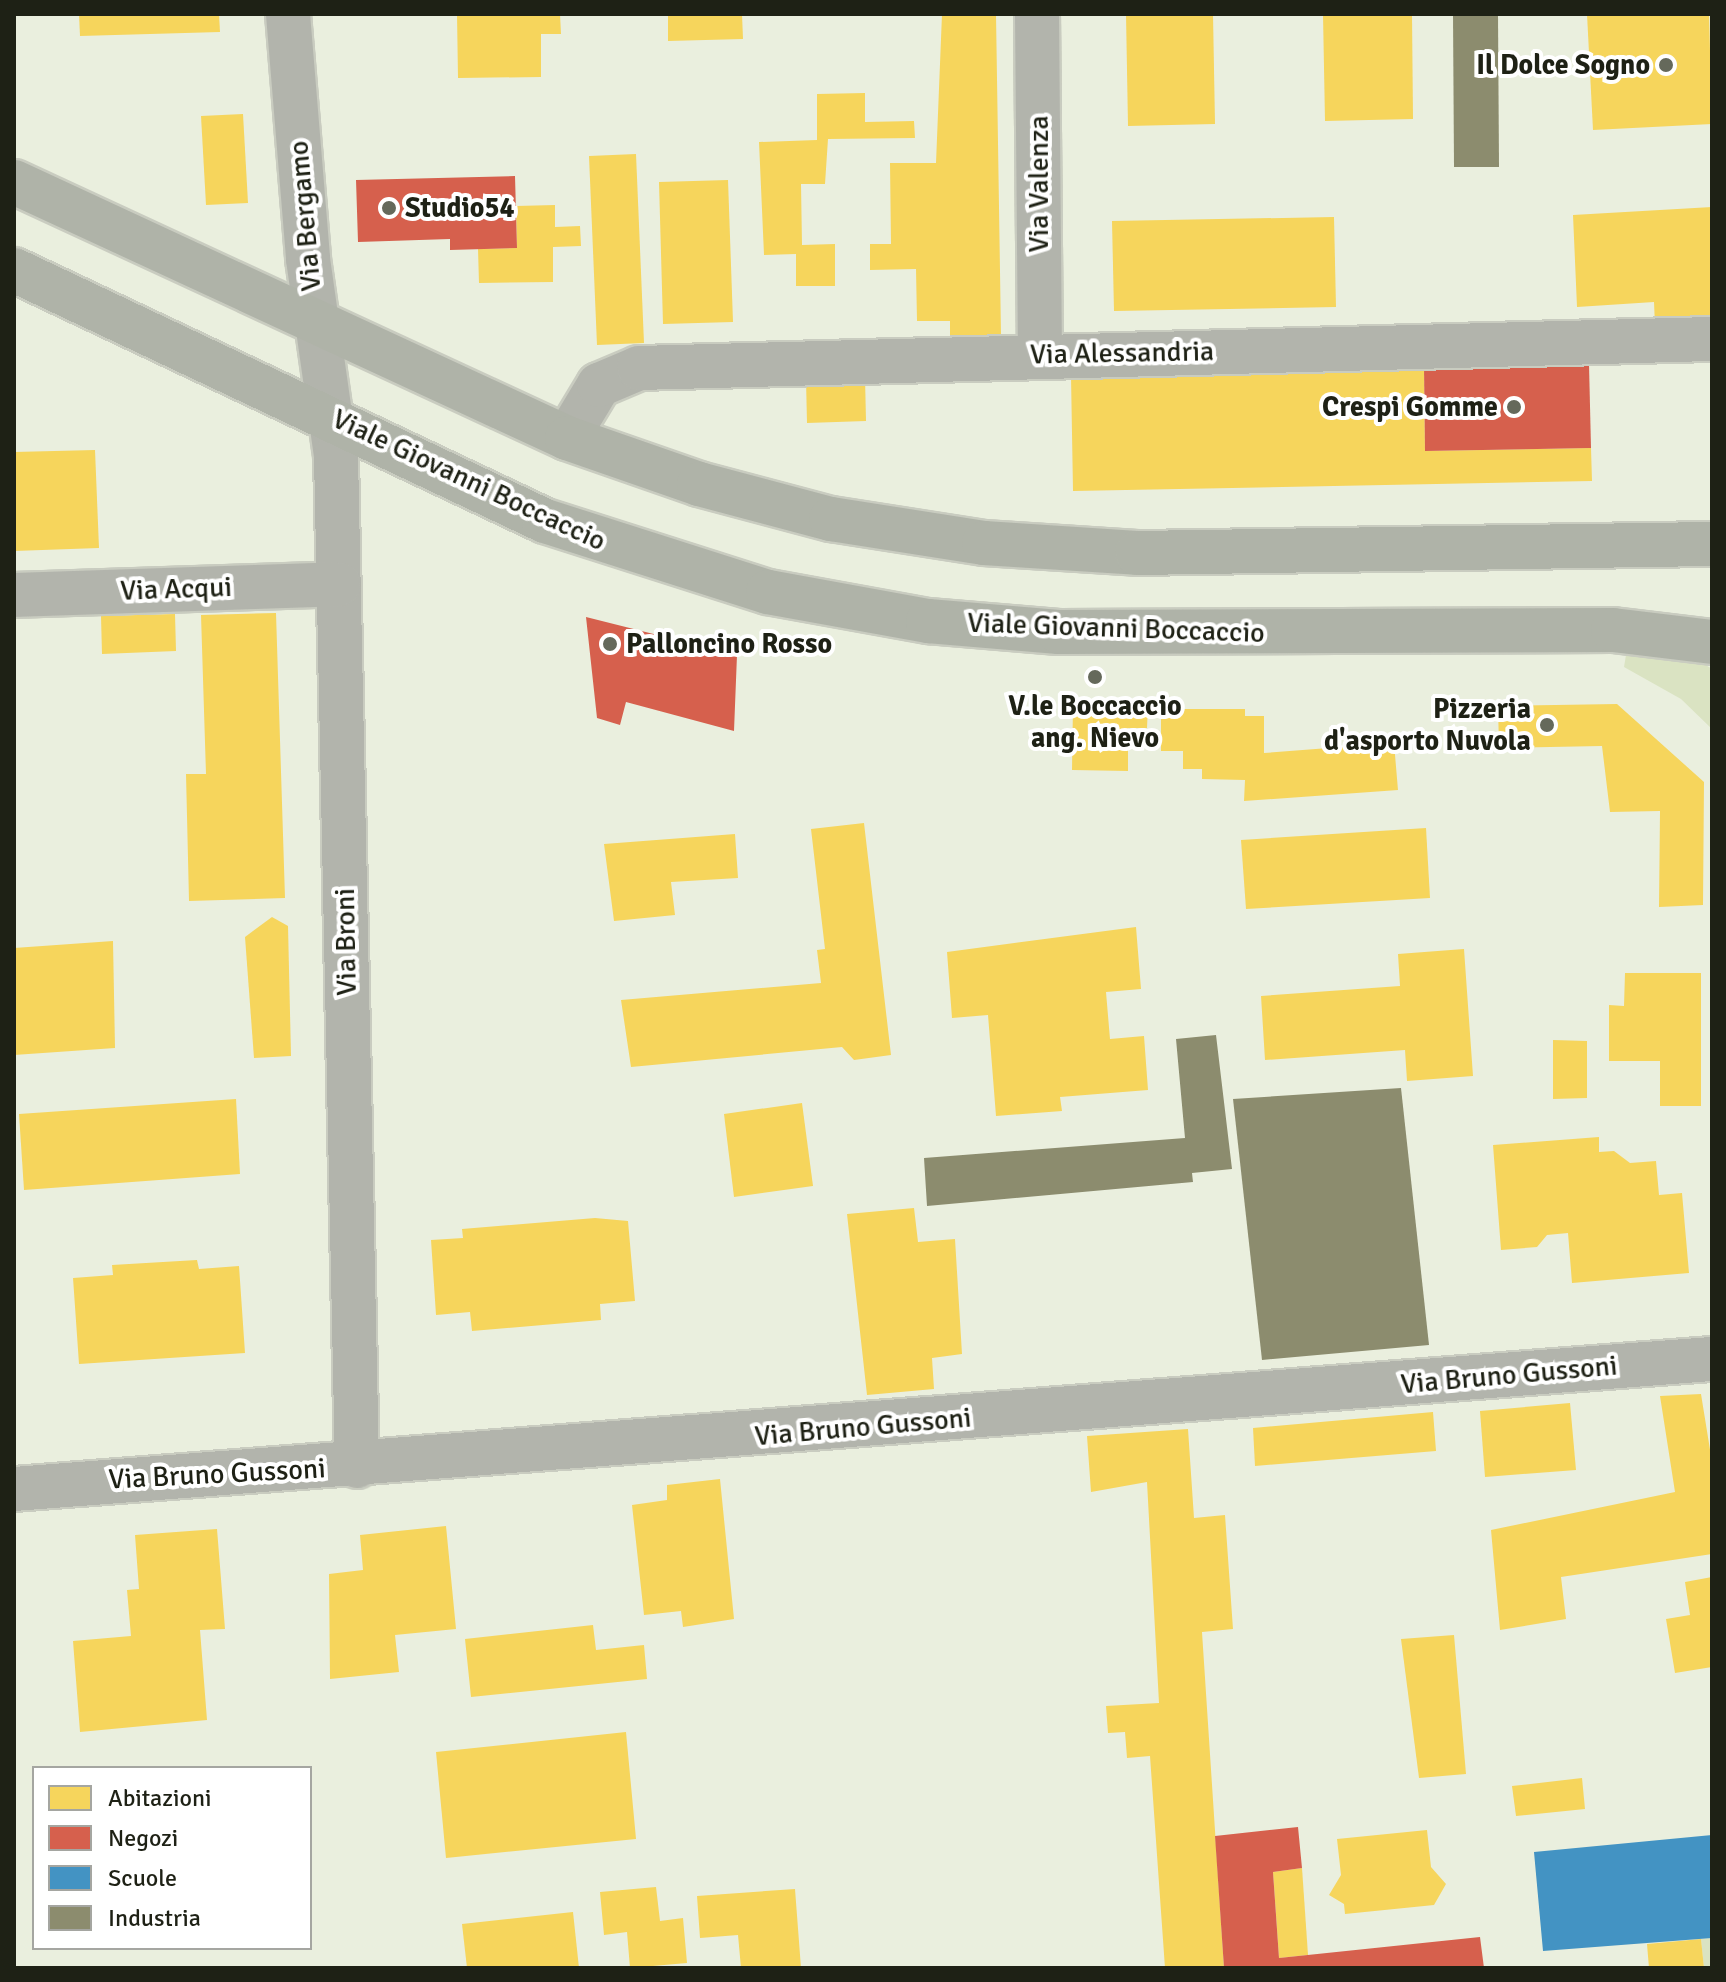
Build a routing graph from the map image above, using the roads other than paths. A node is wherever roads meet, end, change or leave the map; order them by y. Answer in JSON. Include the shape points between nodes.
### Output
{"nodes":[{"id":1,"x":288,"y":14,"type":"edge"},
{"id":2,"x":1037,"y":14,"type":"edge"},
{"id":3,"x":14,"y":182,"type":"edge"},
{"id":4,"x":14,"y":270,"type":"edge"},
{"id":5,"x":317,"y":324,"type":"junction"},
{"id":6,"x":1712,"y":339,"type":"edge"},
{"id":7,"x":1040,"y":355,"type":"junction"},
{"id":8,"x":332,"y":418,"type":"junction"},
{"id":9,"x":567,"y":438,"type":"junction"},
{"id":10,"x":1712,"y":544,"type":"edge"},
{"id":11,"x":339,"y":584,"type":"junction"},
{"id":12,"x":14,"y":595,"type":"edge"},
{"id":13,"x":1712,"y":642,"type":"edge"},
{"id":14,"x":1712,"y":1359,"type":"edge"},
{"id":15,"x":357,"y":1466,"type":"junction"},
{"id":16,"x":14,"y":1489,"type":"edge"}],
"edges":[{"from":1,"to":5,"type":"street","name":"Via Bergamo"},
{"from":2,"to":7,"type":"street","name":"Via Valenza"},
{"from":3,"to":5,"type":"street"},
{"from":4,"to":8,"type":"street","name":"Viale Giovanni Boccaccio"},
{"from":5,"to":8,"type":"street","name":"Via Bergamo"},
{"from":5,"to":9,"type":"street"},
{"from":6,"to":7,"type":"street","name":"Via Alessandria"},
{"from":7,"to":9,"type":"street","name":"Via Alessandria","via":[[639,368],[599,385]]},
{"from":8,"to":11,"type":"street","name":"Via Broni"},
{"from":8,"to":13,"type":"street","name":"Viale Giovanni Boccaccio","via":[[545,521],[640,556],[768,592],[886,614],[1059,632],[1613,630]]},
{"from":9,"to":10,"type":"street","via":[[755,500],[984,543],[1137,553]]},
{"from":11,"to":12,"type":"street","name":"Via Acqui"},
{"from":11,"to":15,"type":"street","name":"Via Broni"},
{"from":14,"to":15,"type":"street","name":"Via Bruno Gussoni"},
{"from":15,"to":16,"type":"street","name":"Via Bruno Gussoni"}]}
